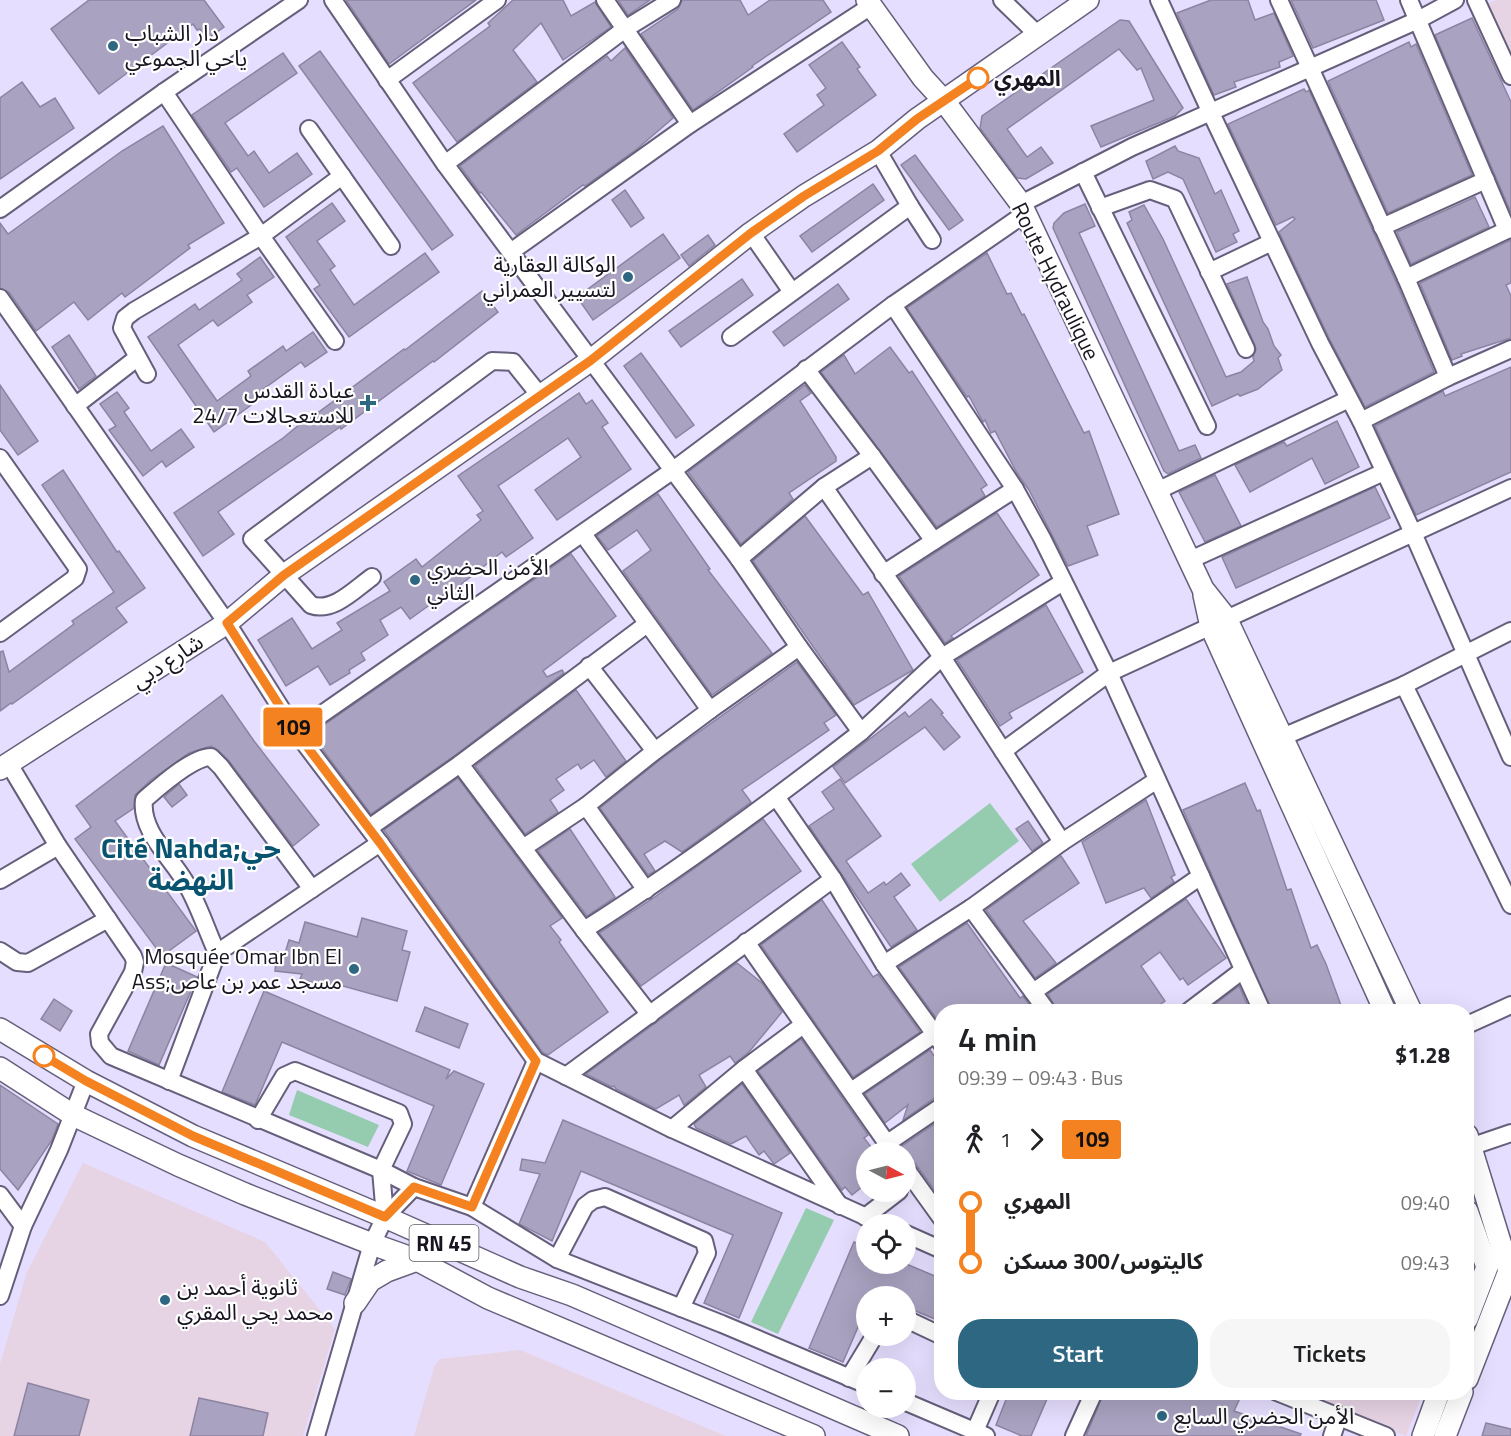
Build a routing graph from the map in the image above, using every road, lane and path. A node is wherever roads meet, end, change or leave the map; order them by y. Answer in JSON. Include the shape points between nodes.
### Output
{"nodes":[{"id":1,"x":299,"y":0,"type":"edge"},
{"id":2,"x":333,"y":0,"type":"edge"},
{"id":3,"x":497,"y":0,"type":"edge"},
{"id":4,"x":605,"y":0,"type":"edge"},
{"id":5,"x":672,"y":0,"type":"edge"},
{"id":6,"x":1002,"y":0,"type":"edge"},
{"id":7,"x":1088,"y":0,"type":"edge"},
{"id":8,"x":1159,"y":0,"type":"edge"},
{"id":9,"x":1279,"y":0,"type":"edge"},
{"id":10,"x":1409,"y":0,"type":"edge"},
{"id":11,"x":1455,"y":0,"type":"edge"},
{"id":12,"x":1476,"y":0,"type":"edge"},
{"id":13,"x":869,"y":3,"type":"edge"},
{"id":14,"x":1418,"y":20,"type":"junction"},
{"id":15,"x":625,"y":29,"type":"junction"},
{"id":16,"x":1037,"y":34,"type":"junction"},
{"id":17,"x":1311,"y":68,"type":"junction"},
{"id":18,"x":1511,"y":76,"type":"edge"},
{"id":19,"x":387,"y":80,"type":"junction"},
{"id":20,"x":164,"y":92,"type":"junction"},
{"id":21,"x":944,"y":101,"type":"junction"},
{"id":22,"x":1211,"y":113,"type":"junction"},
{"id":23,"x":690,"y":124,"type":"junction"},
{"id":24,"x":309,"y":129,"type":"dead end"},
{"id":25,"x":878,"y":151,"type":"junction"},
{"id":26,"x":445,"y":164,"type":"junction"},
{"id":27,"x":1083,"y":172,"type":"junction"},
{"id":28,"x":342,"y":176,"type":"junction"},
{"id":29,"x":1486,"y":180,"type":"junction"},
{"id":30,"x":910,"y":206,"type":"junction"},
{"id":31,"x":1100,"y":208,"type":"junction"},
{"id":32,"x":0,"y":209,"type":"edge"},
{"id":33,"x":1023,"y":209,"type":"junction"},
{"id":34,"x":1382,"y":227,"type":"junction"},
{"id":35,"x":1509,"y":229,"type":"edge"},
{"id":36,"x":751,"y":233,"type":"junction"},
{"id":37,"x":261,"y":236,"type":"junction"},
{"id":38,"x":932,"y":240,"type":"dead end"},
{"id":39,"x":1272,"y":242,"type":"junction"},
{"id":40,"x":392,"y":246,"type":"dead end"},
{"id":41,"x":512,"y":251,"type":"junction"},
{"id":42,"x":1209,"y":272,"type":"junction"},
{"id":43,"x":1406,"y":278,"type":"junction"},
{"id":44,"x":792,"y":292,"type":"junction"},
{"id":45,"x":0,"y":298,"type":"edge"},
{"id":46,"x":893,"y":305,"type":"junction"},
{"id":47,"x":731,"y":337,"type":"dead end"},
{"id":48,"x":335,"y":341,"type":"dead end"},
{"id":49,"x":1246,"y":349,"type":"dead end"},
{"id":50,"x":1511,"y":349,"type":"edge"},
{"id":51,"x":137,"y":358,"type":"junction"},
{"id":52,"x":590,"y":361,"type":"junction"},
{"id":53,"x":806,"y":369,"type":"junction"},
{"id":54,"x":147,"y":374,"type":"dead end"},
{"id":55,"x":1448,"y":377,"type":"junction"},
{"id":56,"x":541,"y":397,"type":"junction"},
{"id":57,"x":1349,"y":399,"type":"junction"},
{"id":58,"x":75,"y":406,"type":"junction"},
{"id":59,"x":1360,"y":421,"type":"junction"},
{"id":60,"x":1207,"y":426,"type":"dead end"},
{"id":61,"x":872,"y":456,"type":"junction"},
{"id":62,"x":0,"y":458,"type":"edge"},
{"id":63,"x":672,"y":471,"type":"junction"},
{"id":64,"x":1384,"y":472,"type":"junction"},
{"id":65,"x":824,"y":488,"type":"junction"},
{"id":66,"x":1511,"y":488,"type":"edge"},
{"id":67,"x":1015,"y":489,"type":"junction"},
{"id":68,"x":1157,"y":491,"type":"junction"},
{"id":69,"x":1413,"y":533,"type":"junction"},
{"id":70,"x":583,"y":534,"type":"junction"},
{"id":71,"x":934,"y":541,"type":"junction"},
{"id":72,"x":739,"y":559,"type":"junction"},
{"id":73,"x":1190,"y":560,"type":"junction"},
{"id":74,"x":883,"y":574,"type":"junction"},
{"id":75,"x":284,"y":575,"type":"junction"},
{"id":76,"x":372,"y":577,"type":"dead end"},
{"id":77,"x":1063,"y":582,"type":"junction"},
{"id":78,"x":1219,"y":622,"type":"junction"},
{"id":79,"x":227,"y":623,"type":"junction"},
{"id":80,"x":646,"y":624,"type":"junction"},
{"id":81,"x":1511,"y":631,"type":"edge"},
{"id":82,"x":0,"y":633,"type":"edge"},
{"id":83,"x":799,"y":646,"type":"junction"},
{"id":84,"x":1465,"y":654,"type":"junction"},
{"id":85,"x":942,"y":657,"type":"junction"},
{"id":86,"x":589,"y":666,"type":"junction"},
{"id":87,"x":1109,"y":673,"type":"junction"},
{"id":88,"x":1404,"y":685,"type":"junction"},
{"id":89,"x":710,"y":711,"type":"junction"},
{"id":90,"x":296,"y":732,"type":"junction"},
{"id":91,"x":861,"y":732,"type":"junction"},
{"id":92,"x":1272,"y":741,"type":"junction"},
{"id":93,"x":655,"y":751,"type":"junction"},
{"id":94,"x":1003,"y":751,"type":"junction"},
{"id":95,"x":1511,"y":758,"type":"edge"},
{"id":96,"x":460,"y":764,"type":"junction"},
{"id":97,"x":4,"y":767,"type":"edge"},
{"id":98,"x":1157,"y":780,"type":"junction"},
{"id":99,"x":777,"y":798,"type":"junction"},
{"id":100,"x":586,"y":806,"type":"junction"},
{"id":101,"x":369,"y":828,"type":"junction"},
{"id":102,"x":1062,"y":842,"type":"junction"},
{"id":103,"x":380,"y":843,"type":"junction"},
{"id":104,"x":58,"y":846,"type":"junction"},
{"id":105,"x":523,"y":848,"type":"junction"},
{"id":106,"x":1201,"y":876,"type":"junction"},
{"id":107,"x":833,"y":879,"type":"junction"},
{"id":108,"x":0,"y":880,"type":"edge"},
{"id":109,"x":312,"y":889,"type":"junction"},
{"id":110,"x":646,"y":890,"type":"junction"},
{"id":111,"x":1511,"y":905,"type":"edge"},
{"id":112,"x":971,"y":908,"type":"junction"},
{"id":113,"x":108,"y":919,"type":"junction"},
{"id":114,"x":584,"y":930,"type":"junction"},
{"id":115,"x":746,"y":942,"type":"junction"},
{"id":116,"x":0,"y":951,"type":"edge"},
{"id":117,"x":217,"y":953,"type":"junction"},
{"id":118,"x":884,"y":964,"type":"junction"},
{"id":119,"x":1242,"y":970,"type":"junction"},
{"id":120,"x":1032,"y":992,"type":"junction"},
{"id":121,"x":1041,"y":1004,"type":"edge"},
{"id":122,"x":1200,"y":1004,"type":"edge"},
{"id":123,"x":1259,"y":1004,"type":"edge"},
{"id":124,"x":1382,"y":1004,"type":"edge"},
{"id":125,"x":1406,"y":1004,"type":"edge"},
{"id":126,"x":1511,"y":1005,"type":"edge"},
{"id":127,"x":650,"y":1015,"type":"junction"},
{"id":128,"x":1474,"y":1021,"type":"edge"},
{"id":129,"x":803,"y":1025,"type":"junction"},
{"id":130,"x":0,"y":1029,"type":"edge"},
{"id":131,"x":934,"y":1033,"type":"edge"},
{"id":132,"x":934,"y":1041,"type":"edge"},
{"id":133,"x":536,"y":1061,"type":"junction"},
{"id":134,"x":0,"y":1068,"type":"edge"},
{"id":135,"x":744,"y":1069,"type":"junction"},
{"id":136,"x":566,"y":1076,"type":"junction"},
{"id":137,"x":86,"y":1081,"type":"junction"},
{"id":138,"x":169,"y":1081,"type":"junction"},
{"id":139,"x":851,"y":1091,"type":"junction"},
{"id":140,"x":934,"y":1112,"type":"edge"},
{"id":141,"x":73,"y":1115,"type":"junction"},
{"id":142,"x":258,"y":1120,"type":"junction"},
{"id":143,"x":672,"y":1129,"type":"junction"},
{"id":144,"x":1511,"y":1133,"type":"edge"},
{"id":145,"x":1474,"y":1140,"type":"edge"},
{"id":146,"x":886,"y":1142,"type":"edge"},
{"id":147,"x":897,"y":1142,"type":"edge"},
{"id":148,"x":1474,"y":1157,"type":"edge"},
{"id":149,"x":381,"y":1170,"type":"junction"},
{"id":150,"x":414,"y":1187,"type":"junction"},
{"id":151,"x":916,"y":1187,"type":"edge"},
{"id":152,"x":0,"y":1195,"type":"edge"},
{"id":153,"x":885,"y":1202,"type":"edge"},
{"id":154,"x":840,"y":1206,"type":"junction"},
{"id":155,"x":472,"y":1207,"type":"junction"},
{"id":156,"x":934,"y":1209,"type":"edge"},
{"id":157,"x":858,"y":1214,"type":"edge"},
{"id":158,"x":869,"y":1214,"type":"edge"},
{"id":159,"x":385,"y":1217,"type":"junction"},
{"id":160,"x":23,"y":1226,"type":"junction"},
{"id":161,"x":1474,"y":1230,"type":"edge"},
{"id":162,"x":916,"y":1238,"type":"edge"},
{"id":163,"x":372,"y":1244,"type":"junction"},
{"id":164,"x":934,"y":1246,"type":"edge"},
{"id":165,"x":557,"y":1259,"type":"junction"},
{"id":166,"x":417,"y":1260,"type":"junction"},
{"id":167,"x":1487,"y":1267,"type":"junction"},
{"id":168,"x":1510,"y":1271,"type":"edge"},
{"id":169,"x":3,"y":1276,"type":"edge"},
{"id":170,"x":0,"y":1296,"type":"edge"},
{"id":171,"x":1474,"y":1301,"type":"edge"},
{"id":172,"x":355,"y":1303,"type":"junction"},
{"id":173,"x":681,"y":1308,"type":"junction"},
{"id":174,"x":916,"y":1324,"type":"edge"},
{"id":175,"x":934,"y":1332,"type":"edge"},
{"id":176,"x":868,"y":1346,"type":"edge"},
{"id":177,"x":1474,"y":1361,"type":"edge"},
{"id":178,"x":849,"y":1378,"type":"junction"},
{"id":179,"x":856,"y":1381,"type":"edge"},
{"id":180,"x":990,"y":1400,"type":"edge"},
{"id":181,"x":1091,"y":1400,"type":"edge"},
{"id":182,"x":1298,"y":1400,"type":"edge"},
{"id":183,"x":1436,"y":1400,"type":"edge"},
{"id":184,"x":1459,"y":1400,"type":"edge"},
{"id":185,"x":916,"y":1406,"type":"edge"},
{"id":186,"x":1339,"y":1416,"type":"junction"},
{"id":187,"x":981,"y":1434,"type":"edge"},
{"id":188,"x":316,"y":1436,"type":"edge"},
{"id":189,"x":814,"y":1436,"type":"edge"},
{"id":190,"x":898,"y":1436,"type":"edge"},
{"id":191,"x":1074,"y":1436,"type":"edge"},
{"id":192,"x":1332,"y":1436,"type":"edge"},
{"id":193,"x":1386,"y":1436,"type":"edge"},
{"id":194,"x":1422,"y":1436,"type":"edge"},
{"id":195,"x":1445,"y":1436,"type":"edge"}],
"edges":[{"from":1,"to":20,"type":"street"},
{"from":2,"to":19,"type":"street"},
{"from":3,"to":19,"type":"street"},
{"from":4,"to":15,"type":"street"},
{"from":5,"to":15,"type":"street"},
{"from":6,"to":16,"type":"street"},
{"from":7,"to":16,"type":"main road","name":"شارع دبي"},
{"from":8,"to":22,"type":"street"},
{"from":9,"to":17,"type":"street"},
{"from":10,"to":14,"type":"street"},
{"from":11,"to":14,"type":"street"},
{"from":12,"to":18,"type":"street"},
{"from":13,"to":21,"type":"main road","name":"Route Hydraulique"},
{"from":13,"to":23,"type":"street"},
{"from":14,"to":17,"type":"street"},
{"from":14,"to":29,"type":"street"},
{"from":15,"to":23,"type":"street"},
{"from":15,"to":26,"type":"street"},
{"from":16,"to":21,"type":"main road","name":"شارع دبي"},
{"from":17,"to":22,"type":"street"},
{"from":17,"to":34,"type":"street"},
{"from":19,"to":26,"type":"street"},
{"from":20,"to":32,"type":"street"},
{"from":20,"to":37,"type":"street"},
{"from":21,"to":25,"type":"main road","name":"شارع دبي"},
{"from":21,"to":33,"type":"main road","name":"Route Hydraulique"},
{"from":22,"to":27,"type":"street"},
{"from":22,"to":39,"type":"street"},
{"from":23,"to":41,"type":"street"},
{"from":24,"to":28,"type":"street"},
{"from":25,"to":30,"type":"street"},
{"from":25,"to":36,"type":"main road","name":"شارع دبي"},
{"from":26,"to":41,"type":"street"},
{"from":27,"to":31,"type":"street"},
{"from":27,"to":33,"type":"street"},
{"from":28,"to":37,"type":"street"},
{"from":28,"to":40,"type":"street"},
{"from":29,"to":34,"type":"street"},
{"from":29,"to":35,"type":"street"},
{"from":30,"to":38,"type":"street"},
{"from":30,"to":44,"type":"street"},
{"from":31,"to":42,"type":"street","via":[[1150,190],[1175,199]]},
{"from":31,"to":60,"type":"street"},
{"from":33,"to":46,"type":"street"},
{"from":33,"to":68,"type":"main road","name":"Route Hydraulique"},
{"from":34,"to":43,"type":"street"},
{"from":35,"to":43,"type":"street"},
{"from":36,"to":44,"type":"street"},
{"from":36,"to":52,"type":"main road","name":"شارع دبي"},
{"from":37,"to":48,"type":"street"},
{"from":37,"to":51,"type":"street","via":[[125,318],[122,328]]},
{"from":39,"to":42,"type":"street"},
{"from":39,"to":57,"type":"street"},
{"from":41,"to":52,"type":"street"},
{"from":42,"to":49,"type":"street"},
{"from":43,"to":55,"type":"street"},
{"from":44,"to":47,"type":"street"},
{"from":45,"to":58,"type":"street"},
{"from":46,"to":53,"type":"street"},
{"from":46,"to":67,"type":"street"},
{"from":50,"to":55,"type":"street"},
{"from":51,"to":54,"type":"street"},
{"from":51,"to":58,"type":"street"},
{"from":52,"to":56,"type":"main road","name":"شارع دبي"},
{"from":52,"to":63,"type":"street"},
{"from":53,"to":61,"type":"street"},
{"from":53,"to":63,"type":"street"},
{"from":55,"to":59,"type":"street"},
{"from":56,"to":75,"type":"main road","name":"شارع دبي"},
{"from":56,"to":75,"type":"street","via":[[513,362],[492,362],[252,539]]},
{"from":57,"to":59,"type":"street"},
{"from":57,"to":68,"type":"street"},
{"from":58,"to":79,"type":"street"},
{"from":59,"to":64,"type":"street"},
{"from":61,"to":65,"type":"street"},
{"from":61,"to":71,"type":"street"},
{"from":62,"to":82,"type":"street","via":[[78,569],[75,578]]},
{"from":63,"to":70,"type":"street"},
{"from":63,"to":72,"type":"street"},
{"from":64,"to":69,"type":"street"},
{"from":64,"to":73,"type":"street"},
{"from":65,"to":72,"type":"street"},
{"from":65,"to":74,"type":"street"},
{"from":66,"to":69,"type":"street"},
{"from":67,"to":71,"type":"street"},
{"from":67,"to":77,"type":"street"},
{"from":68,"to":73,"type":"main road","name":"Route Hydraulique"},
{"from":69,"to":78,"type":"street"},
{"from":69,"to":84,"type":"street"},
{"from":70,"to":80,"type":"street"},
{"from":70,"to":90,"type":"street"},
{"from":71,"to":74,"type":"street"},
{"from":72,"to":83,"type":"street"},
{"from":73,"to":78,"type":"main road","name":"Route Hydraulique"},
{"from":74,"to":85,"type":"street"},
{"from":75,"to":76,"type":"street","via":[[311,605],[320,608],[330,606]]},
{"from":75,"to":79,"type":"main road","name":"شارع دبي"},
{"from":77,"to":85,"type":"street"},
{"from":77,"to":87,"type":"street"},
{"from":78,"to":87,"type":"street"},
{"from":78,"to":92,"type":"main road","name":"Route Hydraulique"},
{"from":79,"to":90,"type":"street"},
{"from":79,"to":97,"type":"main road","name":"شارع دبي"},
{"from":80,"to":86,"type":"street"},
{"from":80,"to":89,"type":"street"},
{"from":81,"to":84,"type":"street"},
{"from":83,"to":89,"type":"street"},
{"from":83,"to":91,"type":"street"},
{"from":84,"to":88,"type":"street"},
{"from":84,"to":95,"type":"street"},
{"from":85,"to":91,"type":"street"},
{"from":85,"to":94,"type":"street"},
{"from":86,"to":93,"type":"street"},
{"from":86,"to":96,"type":"street"},
{"from":87,"to":94,"type":"street"},
{"from":87,"to":98,"type":"street"},
{"from":88,"to":92,"type":"street"},
{"from":88,"to":111,"type":"street"},
{"from":89,"to":93,"type":"street"},
{"from":90,"to":101,"type":"street"},
{"from":91,"to":99,"type":"street"},
{"from":92,"to":124,"type":"main road"},
{"from":92,"to":125,"type":"main road"},
{"from":93,"to":100,"type":"street"},
{"from":94,"to":102,"type":"street"},
{"from":96,"to":101,"type":"street"},
{"from":96,"to":105,"type":"street"},
{"from":97,"to":104,"type":"street"},
{"from":98,"to":102,"type":"street"},
{"from":98,"to":106,"type":"street"},
{"from":99,"to":107,"type":"street"},
{"from":99,"to":110,"type":"street"},
{"from":100,"to":105,"type":"street"},
{"from":100,"to":110,"type":"street"},
{"from":101,"to":103,"type":"street"},
{"from":102,"to":112,"type":"street"},
{"from":103,"to":109,"type":"street"},
{"from":103,"to":133,"type":"street"},
{"from":104,"to":108,"type":"street"},
{"from":104,"to":113,"type":"street"},
{"from":105,"to":114,"type":"street"},
{"from":106,"to":119,"type":"street"},
{"from":106,"to":120,"type":"street"},
{"from":107,"to":115,"type":"street"},
{"from":107,"to":118,"type":"street"},
{"from":109,"to":117,"type":"street"},
{"from":109,"to":117,"type":"street","via":[[211,757],[185,768],[144,800],[143,810],[148,827],[188,886]]},
{"from":110,"to":114,"type":"street"},
{"from":112,"to":118,"type":"street"},
{"from":112,"to":120,"type":"street"},
{"from":113,"to":116,"type":"street","via":[[28,963],[18,962]]},
{"from":113,"to":138,"type":"street","via":[[135,962],[99,1034],[99,1043],[111,1056]]},
{"from":114,"to":127,"type":"street"},
{"from":115,"to":127,"type":"street"},
{"from":115,"to":129,"type":"street"},
{"from":117,"to":138,"type":"street"},
{"from":118,"to":131,"type":"street"},
{"from":119,"to":122,"type":"street"},
{"from":119,"to":123,"type":"street"},
{"from":120,"to":121,"type":"street"},
{"from":126,"to":128,"type":"street"},
{"from":127,"to":136,"type":"street"},
{"from":129,"to":135,"type":"street"},
{"from":129,"to":139,"type":"street"},
{"from":130,"to":137,"type":"main road","number":"RN 45"},
{"from":132,"to":139,"type":"street"},
{"from":133,"to":136,"type":"street"},
{"from":133,"to":155,"type":"street"},
{"from":134,"to":141,"type":"main road","number":"RN 45"},
{"from":135,"to":143,"type":"street"},
{"from":135,"to":154,"type":"street"},
{"from":136,"to":143,"type":"street"},
{"from":137,"to":141,"type":"street"},
{"from":137,"to":159,"type":"main road","number":"RN 45","via":[[193,1136]]},
{"from":138,"to":142,"type":"street"},
{"from":139,"to":146,"type":"street"},
{"from":140,"to":147,"type":"street"},
{"from":141,"to":160,"type":"street"},
{"from":141,"to":163,"type":"main road","number":"RN 45","via":[[178,1166]]},
{"from":142,"to":149,"type":"street"},
{"from":142,"to":149,"type":"street","via":[[284,1076],[295,1071],[399,1113],[403,1124]]},
{"from":143,"to":154,"type":"street"},
{"from":144,"to":145,"type":"street"},
{"from":148,"to":168,"type":"main road"},
{"from":149,"to":150,"type":"street"},
{"from":149,"to":159,"type":"street"},
{"from":150,"to":155,"type":"street"},
{"from":150,"to":159,"type":"street"},
{"from":151,"to":156,"type":"street"},
{"from":152,"to":160,"type":"street"},
{"from":153,"to":158,"type":"street"},
{"from":154,"to":157,"type":"street"},
{"from":155,"to":165,"type":"street"},
{"from":159,"to":163,"type":"street"},
{"from":159,"to":190,"type":"main road","number":"RN 45"},
{"from":160,"to":169,"type":"street"},
{"from":161,"to":167,"type":"main road"},
{"from":162,"to":164,"type":"street"},
{"from":163,"to":166,"type":"main road","number":"RN 45"},
{"from":163,"to":172,"type":"street"},
{"from":165,"to":173,"type":"street"},
{"from":165,"to":173,"type":"street","via":[[585,1206],[605,1197],[704,1241],[707,1253]]},
{"from":166,"to":172,"type":"main road","via":[[370,1281]]},
{"from":166,"to":189,"type":"main road","number":"RN 45","via":[[488,1298]]},
{"from":167,"to":168,"type":"street"},
{"from":167,"to":171,"type":"main road"},
{"from":168,"to":177,"type":"main road"},
{"from":169,"to":170,"type":"street"},
{"from":172,"to":188,"type":"street"},
{"from":173,"to":178,"type":"street"},
{"from":174,"to":175,"type":"street"},
{"from":176,"to":178,"type":"street"},
{"from":178,"to":179,"type":"street"},
{"from":180,"to":187,"type":"street"},
{"from":181,"to":191,"type":"street"},
{"from":182,"to":186,"type":"street"},
{"from":183,"to":194,"type":"main road"},
{"from":184,"to":195,"type":"main road"},
{"from":185,"to":187,"type":"street"},
{"from":186,"to":192,"type":"street"},
{"from":186,"to":193,"type":"street"}]}
